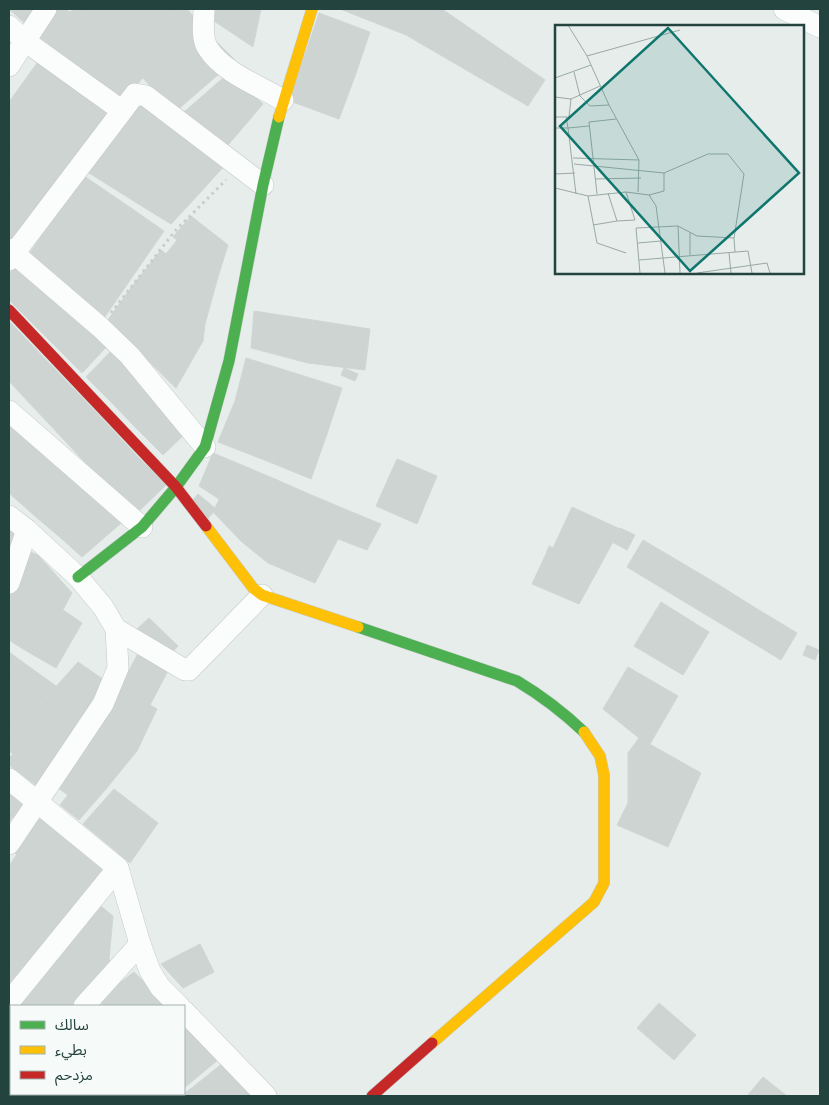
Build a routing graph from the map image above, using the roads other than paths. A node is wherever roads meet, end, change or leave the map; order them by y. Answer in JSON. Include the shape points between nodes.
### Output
{"nodes":[{"id":1,"x":46,"y":9,"type":"edge"},
{"id":2,"x":204,"y":9,"type":"edge"},
{"id":3,"x":312,"y":9,"type":"edge"},
{"id":4,"x":784,"y":9,"type":"edge"},
{"id":5,"x":9,"y":26,"type":"edge"},
{"id":6,"x":820,"y":27,"type":"edge"},
{"id":7,"x":24,"y":40,"type":"junction"},
{"id":8,"x":9,"y":66,"type":"edge"},
{"id":9,"x":283,"y":100,"type":"junction"},
{"id":10,"x":121,"y":110,"type":"junction"},
{"id":11,"x":263,"y":185,"type":"junction"},
{"id":12,"x":10,"y":254,"type":"edge"},
{"id":13,"x":9,"y":310,"type":"edge"},
{"id":14,"x":9,"y":412,"type":"edge"},
{"id":15,"x":205,"y":447,"type":"junction"},
{"id":16,"x":176,"y":487,"type":"junction"},
{"id":17,"x":9,"y":516,"type":"edge"},
{"id":18,"x":142,"y":527,"type":"junction"},
{"id":19,"x":27,"y":530,"type":"junction"},
{"id":20,"x":78,"y":577,"type":"junction"},
{"id":21,"x":9,"y":583,"type":"edge"},
{"id":22,"x":262,"y":595,"type":"junction"},
{"id":23,"x":116,"y":629,"type":"junction"},
{"id":24,"x":9,"y":779,"type":"edge"},
{"id":25,"x":38,"y":802,"type":"junction"},
{"id":26,"x":9,"y":844,"type":"edge"},
{"id":27,"x":118,"y":868,"type":"junction"},
{"id":28,"x":140,"y":944,"type":"junction"},
{"id":29,"x":10,"y":1005,"type":"edge"},
{"id":30,"x":85,"y":1005,"type":"edge"},
{"id":31,"x":178,"y":1005,"type":"edge"},
{"id":32,"x":185,"y":1012,"type":"edge"},
{"id":33,"x":266,"y":1096,"type":"edge"},
{"id":34,"x":372,"y":1096,"type":"edge"}],
"edges":[{"from":1,"to":7,"type":"street"},
{"from":2,"to":9,"type":"street","via":[[203,31],[207,46],[235,73]]},
{"from":3,"to":9,"type":"street"},
{"from":4,"to":6,"type":"street"},
{"from":5,"to":7,"type":"street"},
{"from":7,"to":8,"type":"street"},
{"from":7,"to":10,"type":"street"},
{"from":9,"to":11,"type":"street"},
{"from":10,"to":11,"type":"street","via":[[135,94],[146,96]]},
{"from":10,"to":12,"type":"street"},
{"from":11,"to":15,"type":"street","via":[[229,361]]},
{"from":12,"to":15,"type":"street","via":[[100,327],[130,356]]},
{"from":13,"to":16,"type":"street"},
{"from":14,"to":18,"type":"street"},
{"from":15,"to":16,"type":"street"},
{"from":16,"to":18,"type":"street"},
{"from":16,"to":22,"type":"street","via":[[253,588]]},
{"from":17,"to":19,"type":"street"},
{"from":18,"to":20,"type":"street"},
{"from":19,"to":20,"type":"street"},
{"from":19,"to":21,"type":"street"},
{"from":20,"to":23,"type":"street"},
{"from":22,"to":23,"type":"street","via":[[189,670]]},
{"from":22,"to":34,"type":"street","via":[[517,681],[565,714],[587,735],[600,756],[604,775],[604,883],[594,902]]},
{"from":23,"to":25,"type":"street","via":[[118,668],[103,704]]},
{"from":24,"to":25,"type":"street"},
{"from":25,"to":26,"type":"street"},
{"from":25,"to":27,"type":"street"},
{"from":27,"to":28,"type":"street"},
{"from":27,"to":29,"type":"street"},
{"from":28,"to":30,"type":"street"},
{"from":28,"to":31,"type":"street","via":[[150,971]]},
{"from":32,"to":33,"type":"street"}]}
